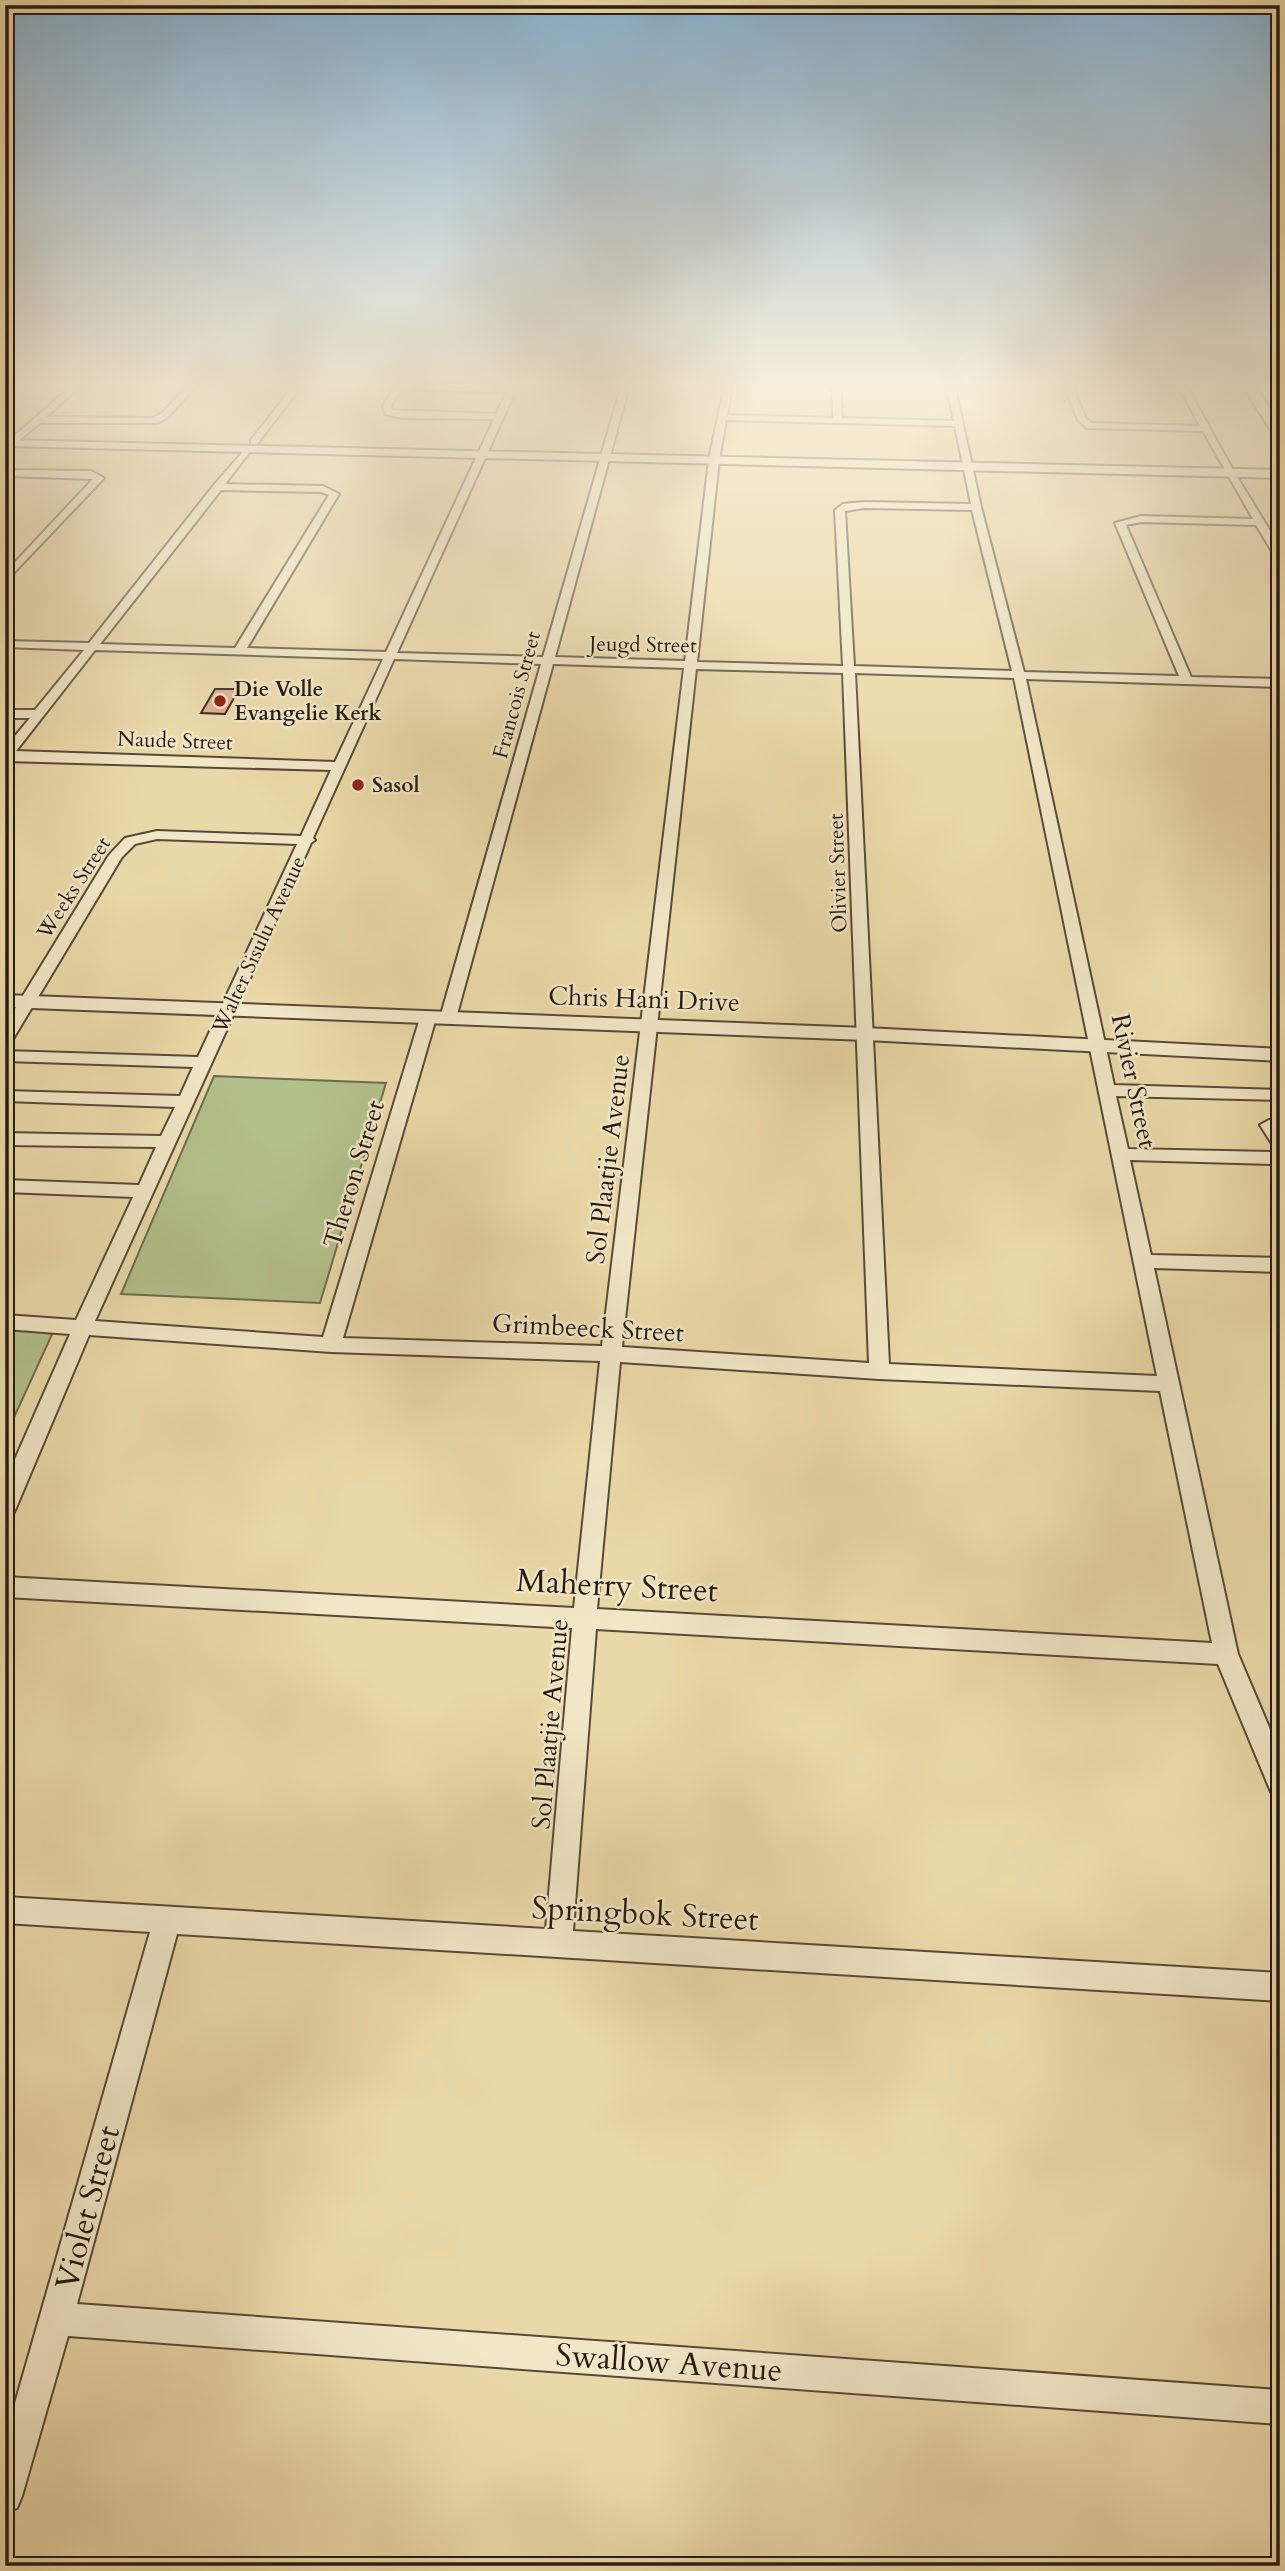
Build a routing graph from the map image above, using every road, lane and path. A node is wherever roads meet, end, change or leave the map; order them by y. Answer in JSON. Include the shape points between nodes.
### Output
{"nodes":[{"id":1,"x":76,"y":503,"type":"edge"},
{"id":2,"x":204,"y":503,"type":"edge"},
{"id":3,"x":329,"y":503,"type":"edge"},
{"id":4,"x":460,"y":503,"type":"edge"},
{"id":5,"x":591,"y":503,"type":"edge"},
{"id":6,"x":710,"y":503,"type":"edge"},
{"id":7,"x":975,"y":503,"type":"edge"},
{"id":8,"x":1248,"y":503,"type":"edge"},
{"id":9,"x":976,"y":507,"type":"junction"},
{"id":10,"x":1259,"y":522,"type":"junction"},
{"id":11,"x":1280,"y":556,"type":"edge"},
{"id":12,"x":5,"y":579,"type":"edge"},
{"id":13,"x":5,"y":644,"type":"edge"},
{"id":14,"x":92,"y":646,"type":"junction"},
{"id":15,"x":239,"y":651,"type":"junction"},
{"id":16,"x":390,"y":657,"type":"junction"},
{"id":17,"x":546,"y":662,"type":"junction"},
{"id":18,"x":692,"y":666,"type":"junction"},
{"id":19,"x":850,"y":670,"type":"junction"},
{"id":20,"x":1019,"y":675,"type":"junction"},
{"id":21,"x":1187,"y":681,"type":"junction"},
{"id":22,"x":1280,"y":683,"type":"edge"},
{"id":23,"x":5,"y":714,"type":"edge"},
{"id":24,"x":38,"y":714,"type":"junction"},
{"id":25,"x":6,"y":756,"type":"edge"},
{"id":26,"x":341,"y":766,"type":"junction"},
{"id":27,"x":308,"y":839,"type":"junction"},
{"id":28,"x":16,"y":1002,"type":"edge"},
{"id":29,"x":229,"y":1010,"type":"junction"},
{"id":30,"x":438,"y":1018,"type":"junction"},
{"id":31,"x":650,"y":1026,"type":"junction"},
{"id":32,"x":866,"y":1034,"type":"junction"},
{"id":33,"x":5,"y":1039,"type":"edge"},
{"id":34,"x":1097,"y":1045,"type":"junction"},
{"id":35,"x":1280,"y":1055,"type":"edge"},
{"id":36,"x":5,"y":1056,"type":"edge"},
{"id":37,"x":205,"y":1062,"type":"junction"},
{"id":38,"x":1106,"y":1090,"type":"junction"},
{"id":39,"x":1280,"y":1095,"type":"edge"},
{"id":40,"x":5,"y":1096,"type":"edge"},
{"id":41,"x":187,"y":1102,"type":"junction"},
{"id":42,"x":1269,"y":1125,"type":"dead end"},
{"id":43,"x":5,"y":1139,"type":"edge"},
{"id":44,"x":168,"y":1142,"type":"junction"},
{"id":45,"x":1280,"y":1146,"type":"edge"},
{"id":46,"x":1119,"y":1154,"type":"junction"},
{"id":47,"x":1280,"y":1156,"type":"edge"},
{"id":48,"x":5,"y":1186,"type":"edge"},
{"id":49,"x":146,"y":1191,"type":"junction"},
{"id":50,"x":1143,"y":1261,"type":"junction"},
{"id":51,"x":1280,"y":1265,"type":"edge"},
{"id":52,"x":5,"y":1322,"type":"edge"},
{"id":53,"x":82,"y":1328,"type":"junction"},
{"id":54,"x":331,"y":1345,"type":"junction"},
{"id":55,"x":611,"y":1354,"type":"junction"},
{"id":56,"x":879,"y":1371,"type":"junction"},
{"id":57,"x":1168,"y":1384,"type":"junction"},
{"id":58,"x":5,"y":1508,"type":"edge"},
{"id":59,"x":5,"y":1587,"type":"edge"},
{"id":60,"x":585,"y":1618,"type":"junction"},
{"id":61,"x":1226,"y":1654,"type":"junction"},
{"id":62,"x":1280,"y":1784,"type":"edge"},
{"id":63,"x":5,"y":1910,"type":"edge"},
{"id":64,"x":167,"y":1919,"type":"junction"},
{"id":65,"x":558,"y":1944,"type":"junction"},
{"id":66,"x":1280,"y":1987,"type":"edge"},
{"id":67,"x":57,"y":2319,"type":"junction"},
{"id":68,"x":1280,"y":2406,"type":"edge"},
{"id":69,"x":5,"y":2496,"type":"edge"}],
"edges":[{"from":1,"to":12,"type":"street"},
{"from":2,"to":14,"type":"street"},
{"from":3,"to":15,"type":"street"},
{"from":4,"to":16,"type":"street","name":"Walter Sisulu Avenue"},
{"from":5,"to":17,"type":"street","name":"Francois Street"},
{"from":6,"to":18,"type":"street","name":"Sol Plaatjie Avenue"},
{"from":7,"to":9,"type":"street","name":"Rivier Street"},
{"from":8,"to":10,"type":"street"},
{"from":9,"to":19,"type":"street","name":"Olivier Street","via":[[842,508]]},
{"from":9,"to":20,"type":"street","name":"Rivier Street"},
{"from":10,"to":11,"type":"street"},
{"from":10,"to":21,"type":"street","via":[[1140,519],[1121,523]]},
{"from":13,"to":14,"type":"street","name":"Jeugd Street"},
{"from":14,"to":15,"type":"street","name":"Jeugd Street"},
{"from":14,"to":24,"type":"street"},
{"from":15,"to":16,"type":"street","name":"Jeugd Street"},
{"from":16,"to":17,"type":"street","name":"Jeugd Street"},
{"from":16,"to":26,"type":"street","name":"Walter Sisulu Avenue"},
{"from":17,"to":18,"type":"street","name":"Jeugd Street"},
{"from":17,"to":30,"type":"street","name":"Francois Street"},
{"from":18,"to":19,"type":"street","name":"Jeugd Street"},
{"from":18,"to":31,"type":"street","name":"Sol Plaatjie Avenue"},
{"from":19,"to":20,"type":"street","name":"Jeugd Street"},
{"from":19,"to":32,"type":"street","name":"Olivier Street"},
{"from":20,"to":21,"type":"street","name":"Jeugd Street"},
{"from":20,"to":34,"type":"street","name":"Rivier Street"},
{"from":21,"to":22,"type":"street","name":"Jeugd Street"},
{"from":23,"to":24,"type":"street"},
{"from":24,"to":25,"type":"street"},
{"from":25,"to":26,"type":"street","name":"Naude Street"},
{"from":26,"to":27,"type":"street","name":"Walter Sisulu Avenue"},
{"from":27,"to":28,"type":"street","name":"Weeks Street","via":[[157,835],[130,841]]},
{"from":27,"to":29,"type":"street","name":"Walter Sisulu Avenue"},
{"from":28,"to":29,"type":"street","name":"Chris Hani Drive"},
{"from":28,"to":33,"type":"street","name":"Weeks Street"},
{"from":29,"to":30,"type":"street","name":"Chris Hani Drive"},
{"from":29,"to":37,"type":"street","name":"Walter Sisulu Avenue"},
{"from":30,"to":31,"type":"street","name":"Chris Hani Drive"},
{"from":30,"to":54,"type":"street","name":"Theron Street"},
{"from":31,"to":32,"type":"street","name":"Chris Hani Drive"},
{"from":31,"to":55,"type":"street","name":"Sol Plaatjie Avenue"},
{"from":32,"to":34,"type":"street","name":"Chris Hani Drive"},
{"from":32,"to":56,"type":"street","name":"Olivier Street"},
{"from":34,"to":35,"type":"street","name":"Chris Hani Drive"},
{"from":34,"to":38,"type":"street","name":"Rivier Street"},
{"from":36,"to":37,"type":"street"},
{"from":37,"to":41,"type":"street","name":"Walter Sisulu Avenue"},
{"from":38,"to":39,"type":"street"},
{"from":38,"to":46,"type":"street","name":"Rivier Street"},
{"from":40,"to":41,"type":"street"},
{"from":41,"to":44,"type":"street","name":"Walter Sisulu Avenue"},
{"from":42,"to":45,"type":"street"},
{"from":43,"to":44,"type":"street"},
{"from":44,"to":49,"type":"street","name":"Walter Sisulu Avenue"},
{"from":46,"to":47,"type":"street"},
{"from":46,"to":50,"type":"street","name":"Rivier Street"},
{"from":48,"to":49,"type":"street"},
{"from":49,"to":53,"type":"street","name":"Walter Sisulu Avenue"},
{"from":50,"to":51,"type":"street"},
{"from":50,"to":57,"type":"street","name":"Rivier Street"},
{"from":52,"to":53,"type":"street","name":"Grimbeeck Street"},
{"from":53,"to":54,"type":"street","name":"Grimbeeck Street"},
{"from":53,"to":58,"type":"street","name":"Walter Sisulu Avenue"},
{"from":54,"to":55,"type":"street","name":"Grimbeeck Street"},
{"from":55,"to":56,"type":"street","name":"Grimbeeck Street"},
{"from":55,"to":60,"type":"street","name":"Sol Plaatjie Avenue"},
{"from":56,"to":57,"type":"street","name":"Grimbeeck Street"},
{"from":57,"to":61,"type":"street","name":"Rivier Street"},
{"from":59,"to":60,"type":"street","name":"Maherry Street"},
{"from":60,"to":61,"type":"street","name":"Maherry Street"},
{"from":60,"to":65,"type":"street","name":"Sol Plaatjie Avenue"},
{"from":61,"to":62,"type":"street","name":"Rivier Street"},
{"from":63,"to":64,"type":"street","name":"Springbok Street"},
{"from":64,"to":65,"type":"street","name":"Springbok Street"},
{"from":64,"to":67,"type":"street","name":"Violet Street"},
{"from":65,"to":66,"type":"street","name":"Springbok Street"},
{"from":67,"to":68,"type":"street","name":"Swallow Avenue"},
{"from":67,"to":69,"type":"street","name":"Violet Street"}]}
